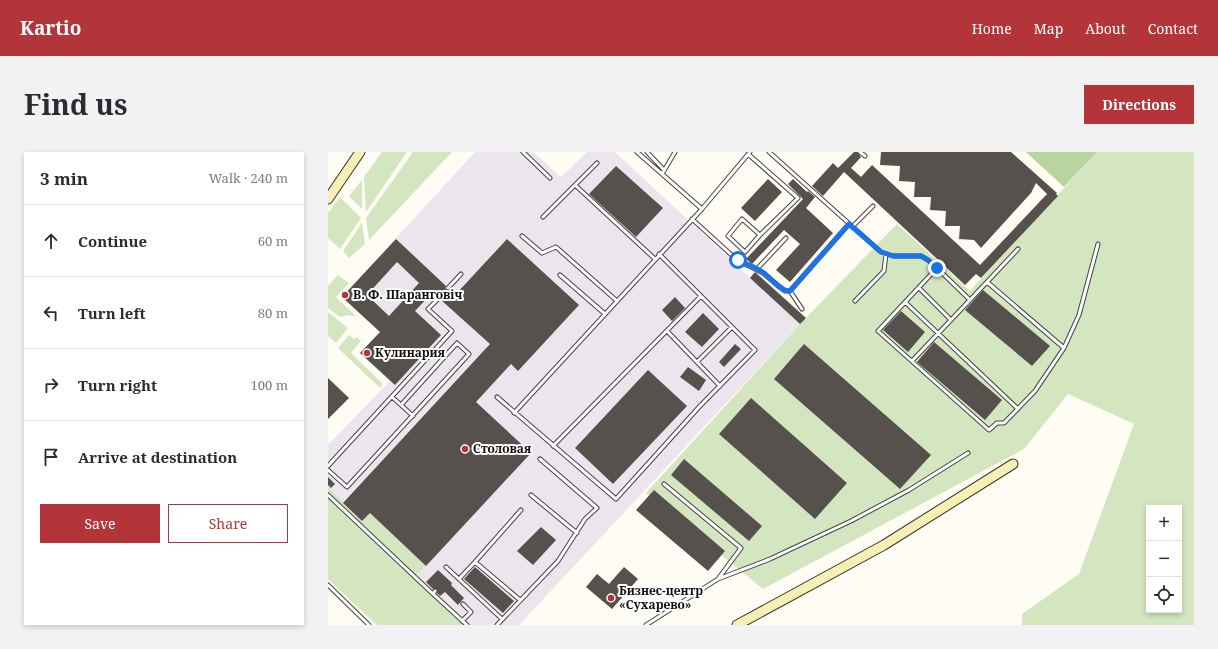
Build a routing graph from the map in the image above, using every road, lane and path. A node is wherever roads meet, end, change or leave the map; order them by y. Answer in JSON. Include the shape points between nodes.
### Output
{"nodes":[{"id":1,"x":360,"y":152,"type":"edge"},
{"id":2,"x":523,"y":152,"type":"edge"},
{"id":3,"x":637,"y":152,"type":"edge"},
{"id":4,"x":647,"y":152,"type":"edge"},
{"id":5,"x":675,"y":152,"type":"edge"},
{"id":6,"x":769,"y":152,"type":"edge"},
{"id":7,"x":860,"y":152,"type":"edge"},
{"id":8,"x":749,"y":153,"type":"edge"},
{"id":9,"x":866,"y":156,"type":"dead end"},
{"id":10,"x":597,"y":163,"type":"dead end"},
{"id":11,"x":664,"y":170,"type":"junction"},
{"id":12,"x":662,"y":174,"type":"junction"},
{"id":13,"x":550,"y":178,"type":"dead end"},
{"id":14,"x":575,"y":185,"type":"junction"},
{"id":15,"x":328,"y":199,"type":"edge"},
{"id":16,"x":873,"y":206,"type":"dead end"},
{"id":17,"x":702,"y":209,"type":"junction"},
{"id":18,"x":543,"y":217,"type":"dead end"},
{"id":19,"x":692,"y":219,"type":"junction"},
{"id":20,"x":849,"y":224,"type":"junction"},
{"id":21,"x":852,"y":227,"type":"junction"},
{"id":22,"x":760,"y":235,"type":"junction"},
{"id":23,"x":522,"y":236,"type":"dead end"},
{"id":24,"x":786,"y":238,"type":"dead end"},
{"id":25,"x":1098,"y":244,"type":"dead end"},
{"id":26,"x":1018,"y":249,"type":"dead end"},
{"id":27,"x":659,"y":254,"type":"junction"},
{"id":28,"x":886,"y":254,"type":"junction"},
{"id":29,"x":655,"y":259,"type":"junction"},
{"id":30,"x":937,"y":268,"type":"junction"},
{"id":31,"x":757,"y":269,"type":"junction"},
{"id":32,"x":461,"y":274,"type":"dead end"},
{"id":33,"x":560,"y":275,"type":"dead end"},
{"id":34,"x":987,"y":282,"type":"junction"},
{"id":35,"x":448,"y":288,"type":"dead end"},
{"id":36,"x":919,"y":288,"type":"junction"},
{"id":37,"x":790,"y":291,"type":"junction"},
{"id":38,"x":702,"y":296,"type":"junction"},
{"id":39,"x":439,"y":298,"type":"dead end"},
{"id":40,"x":970,"y":300,"type":"junction"},
{"id":41,"x":617,"y":301,"type":"junction"},
{"id":42,"x":854,"y":302,"type":"dead end"},
{"id":43,"x":905,"y":302,"type":"junction"},
{"id":44,"x":802,"y":309,"type":"dead end"},
{"id":45,"x":604,"y":314,"type":"junction"},
{"id":46,"x":951,"y":320,"type":"junction"},
{"id":47,"x":732,"y":327,"type":"junction"},
{"id":48,"x":667,"y":331,"type":"junction"},
{"id":49,"x":938,"y":333,"type":"junction"},
{"id":50,"x":1064,"y":348,"type":"junction"},
{"id":51,"x":912,"y":361,"type":"junction"},
{"id":52,"x":697,"y":362,"type":"junction"},
{"id":53,"x":720,"y":386,"type":"junction"},
{"id":54,"x":392,"y":396,"type":"junction"},
{"id":55,"x":497,"y":397,"type":"dead end"},
{"id":56,"x":401,"y":405,"type":"junction"},
{"id":57,"x":1018,"y":409,"type":"junction"},
{"id":58,"x":514,"y":413,"type":"junction"},
{"id":59,"x":412,"y":416,"type":"junction"},
{"id":60,"x":553,"y":446,"type":"junction"},
{"id":61,"x":968,"y":453,"type":"dead end"},
{"id":62,"x":540,"y":459,"type":"dead end"},
{"id":63,"x":1013,"y":464,"type":"dead end"},
{"id":64,"x":328,"y":466,"type":"edge"},
{"id":65,"x":328,"y":470,"type":"edge"},
{"id":66,"x":664,"y":484,"type":"dead end"},
{"id":67,"x":328,"y":495,"type":"edge"},
{"id":68,"x":531,"y":495,"type":"dead end"},
{"id":69,"x":521,"y":510,"type":"dead end"},
{"id":70,"x":577,"y":533,"type":"junction"},
{"id":71,"x":475,"y":562,"type":"junction"},
{"id":72,"x":446,"y":567,"type":"dead end"},
{"id":73,"x":459,"y":579,"type":"junction"},
{"id":74,"x":718,"y":579,"type":"junction"},
{"id":75,"x":328,"y":584,"type":"edge"},
{"id":76,"x":520,"y":600,"type":"junction"},
{"id":77,"x":462,"y":604,"type":"dead end"},
{"id":78,"x":502,"y":619,"type":"junction"},
{"id":79,"x":462,"y":621,"type":"junction"},
{"id":80,"x":369,"y":625,"type":"edge"},
{"id":81,"x":467,"y":625,"type":"edge"},
{"id":82,"x":497,"y":625,"type":"edge"},
{"id":83,"x":646,"y":625,"type":"edge"},
{"id":84,"x":737,"y":625,"type":"edge"}],
"edges":[{"from":1,"to":15,"type":"main road"},
{"from":2,"to":13,"type":"lane"},
{"from":3,"to":12,"type":"lane"},
{"from":4,"to":11,"type":"lane"},
{"from":5,"to":11,"type":"lane"},
{"from":6,"to":20,"type":"lane"},
{"from":7,"to":9,"type":"lane"},
{"from":8,"to":17,"type":"lane"},
{"from":8,"to":22,"type":"lane","via":[[798,198]]},
{"from":10,"to":14,"type":"lane"},
{"from":11,"to":12,"type":"lane"},
{"from":12,"to":17,"type":"lane"},
{"from":14,"to":18,"type":"lane"},
{"from":14,"to":29,"type":"lane"},
{"from":16,"to":21,"type":"lane"},
{"from":17,"to":19,"type":"lane"},
{"from":19,"to":27,"type":"lane"},
{"from":19,"to":31,"type":"lane","via":[[738,260]]},
{"from":20,"to":21,"type":"lane"},
{"from":20,"to":37,"type":"lane"},
{"from":21,"to":28,"type":"lane"},
{"from":22,"to":22,"type":"lane","via":[[742,219],[728,236],[745,252]]},
{"from":23,"to":41,"type":"lane","via":[[542,253],[556,247]]},
{"from":24,"to":31,"type":"lane"},
{"from":25,"to":50,"type":"lane","via":[[1079,315]]},
{"from":26,"to":34,"type":"lane"},
{"from":27,"to":29,"type":"lane"},
{"from":27,"to":38,"type":"lane"},
{"from":28,"to":30,"type":"lane","via":[[921,256]]},
{"from":28,"to":42,"type":"lane","via":[[884,270]]},
{"from":29,"to":41,"type":"lane"},
{"from":30,"to":36,"type":"lane"},
{"from":30,"to":40,"type":"lane"},
{"from":31,"to":37,"type":"lane","via":[[781,289]]},
{"from":32,"to":35,"type":"lane"},
{"from":33,"to":45,"type":"lane"},
{"from":34,"to":40,"type":"lane"},
{"from":34,"to":50,"type":"lane"},
{"from":36,"to":43,"type":"lane"},
{"from":36,"to":46,"type":"lane"},
{"from":37,"to":44,"type":"lane"},
{"from":38,"to":47,"type":"lane"},
{"from":38,"to":48,"type":"lane"},
{"from":39,"to":54,"type":"lane","via":[[428,309],[452,331]]},
{"from":40,"to":46,"type":"lane"},
{"from":41,"to":45,"type":"lane"},
{"from":43,"to":49,"type":"lane"},
{"from":43,"to":51,"type":"lane","via":[[878,331]]},
{"from":45,"to":58,"type":"lane"},
{"from":46,"to":49,"type":"lane"},
{"from":47,"to":52,"type":"lane"},
{"from":47,"to":53,"type":"lane","via":[[755,350]]},
{"from":48,"to":52,"type":"lane"},
{"from":48,"to":60,"type":"lane"},
{"from":49,"to":51,"type":"lane"},
{"from":49,"to":57,"type":"lane"},
{"from":50,"to":57,"type":"lane","via":[[1035,391]]},
{"from":51,"to":57,"type":"lane","via":[[989,430],[997,423],[1004,423]]},
{"from":52,"to":53,"type":"lane"},
{"from":53,"to":60,"type":"lane","via":[[616,500]]},
{"from":54,"to":56,"type":"lane"},
{"from":54,"to":64,"type":"lane"},
{"from":55,"to":58,"type":"lane"},
{"from":56,"to":59,"type":"lane"},
{"from":56,"to":59,"type":"lane","via":[[457,343],[469,354]]},
{"from":58,"to":60,"type":"lane"},
{"from":59,"to":65,"type":"lane","via":[[347,487]]},
{"from":61,"to":74,"type":"lane","via":[[909,490],[851,521],[770,559]]},
{"from":62,"to":70,"type":"lane","via":[[597,508]]},
{"from":63,"to":84,"type":"main road","via":[[884,545]]},
{"from":66,"to":74,"type":"lane","via":[[741,548]]},
{"from":67,"to":79,"type":"lane"},
{"from":68,"to":70,"type":"lane"},
{"from":69,"to":71,"type":"lane"},
{"from":70,"to":76,"type":"lane","via":[[558,561]]},
{"from":71,"to":73,"type":"lane"},
{"from":71,"to":76,"type":"lane"},
{"from":72,"to":73,"type":"lane"},
{"from":73,"to":78,"type":"lane"},
{"from":74,"to":83,"type":"lane"},
{"from":75,"to":80,"type":"lane"},
{"from":76,"to":78,"type":"lane"},
{"from":77,"to":79,"type":"lane","via":[[471,612]]},
{"from":78,"to":82,"type":"lane"},
{"from":79,"to":81,"type":"lane"}]}
